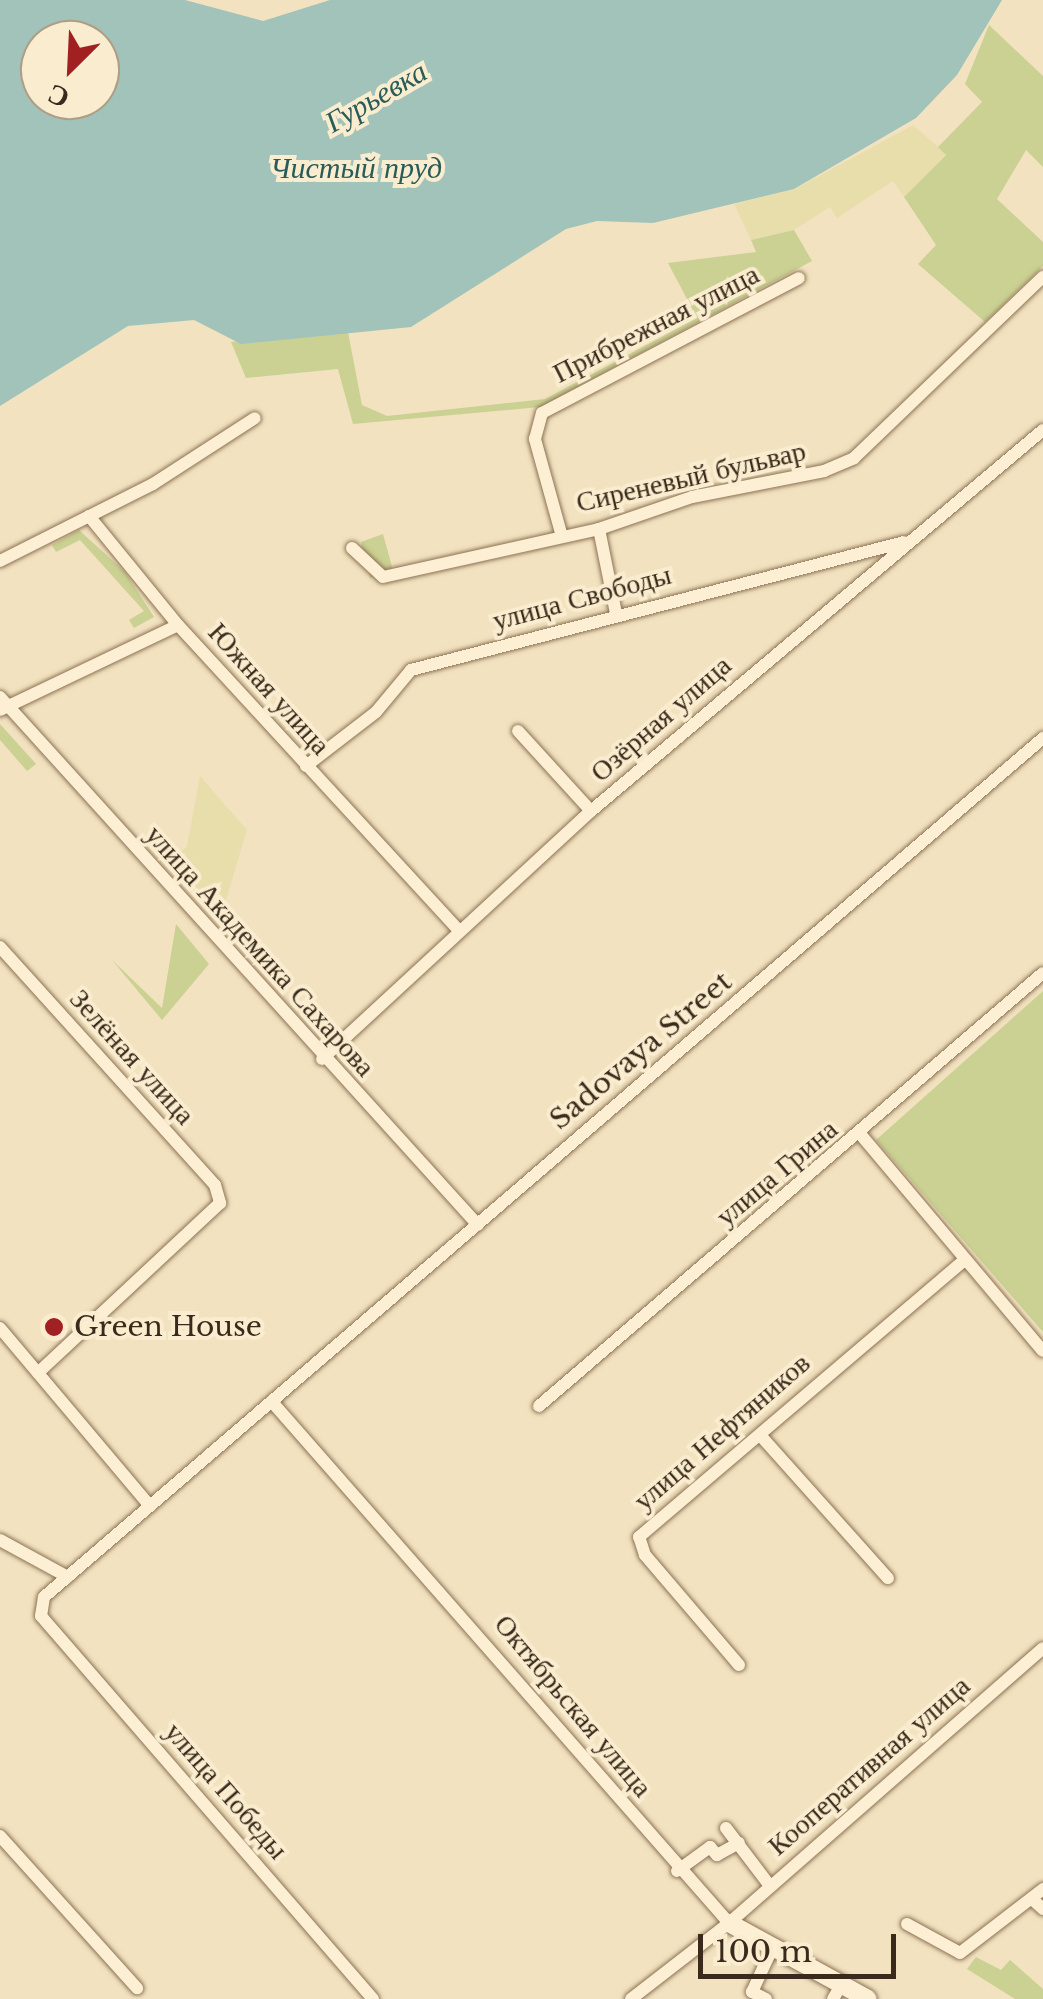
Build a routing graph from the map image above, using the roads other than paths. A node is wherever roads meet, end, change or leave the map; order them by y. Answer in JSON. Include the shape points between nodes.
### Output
{"nodes":[{"id":1,"x":1043,"y":277,"type":"edge"},
{"id":2,"x":799,"y":278,"type":"dead end"},
{"id":3,"x":255,"y":418,"type":"dead end"},
{"id":4,"x":1043,"y":430,"type":"edge"},
{"id":5,"x":89,"y":516,"type":"junction"},
{"id":6,"x":599,"y":529,"type":"junction"},
{"id":7,"x":561,"y":533,"type":"junction"},
{"id":8,"x":906,"y":541,"type":"junction"},
{"id":9,"x":352,"y":548,"type":"dead end"},
{"id":10,"x":0,"y":562,"type":"edge"},
{"id":11,"x":616,"y":613,"type":"junction"},
{"id":12,"x":178,"y":625,"type":"junction"},
{"id":13,"x":3,"y":704,"type":"edge"},
{"id":14,"x":518,"y":731,"type":"dead end"},
{"id":15,"x":1043,"y":738,"type":"edge"},
{"id":16,"x":306,"y":766,"type":"junction"},
{"id":17,"x":591,"y":811,"type":"junction"},
{"id":18,"x":458,"y":929,"type":"junction"},
{"id":19,"x":0,"y":947,"type":"edge"},
{"id":20,"x":1043,"y":973,"type":"edge"},
{"id":21,"x":322,"y":1059,"type":"junction"},
{"id":22,"x":861,"y":1135,"type":"junction"},
{"id":23,"x":478,"y":1225,"type":"junction"},
{"id":24,"x":964,"y":1260,"type":"junction"},
{"id":25,"x":0,"y":1328,"type":"edge"},
{"id":26,"x":1043,"y":1351,"type":"edge"},
{"id":27,"x":38,"y":1373,"type":"junction"},
{"id":28,"x":273,"y":1403,"type":"junction"},
{"id":29,"x":539,"y":1406,"type":"dead end"},
{"id":30,"x":760,"y":1435,"type":"junction"},
{"id":31,"x":150,"y":1506,"type":"junction"},
{"id":32,"x":0,"y":1540,"type":"edge"},
{"id":33,"x":68,"y":1577,"type":"junction"},
{"id":34,"x":888,"y":1578,"type":"dead end"},
{"id":35,"x":41,"y":1616,"type":"joint"},
{"id":36,"x":1043,"y":1648,"type":"edge"},
{"id":37,"x":740,"y":1665,"type":"dead end"},
{"id":38,"x":726,"y":1828,"type":"dead end"},
{"id":39,"x":0,"y":1836,"type":"edge"},
{"id":40,"x":740,"y":1843,"type":"junction"},
{"id":41,"x":677,"y":1871,"type":"junction"},
{"id":42,"x":770,"y":1886,"type":"junction"},
{"id":43,"x":1043,"y":1888,"type":"edge"},
{"id":44,"x":1032,"y":1898,"type":"junction"},
{"id":45,"x":1043,"y":1909,"type":"edge"},
{"id":46,"x":729,"y":1923,"type":"junction"},
{"id":47,"x":906,"y":1924,"type":"dead end"},
{"id":48,"x":772,"y":1949,"type":"junction"},
{"id":49,"x":137,"y":1988,"type":"dead end"},
{"id":50,"x":837,"y":1992,"type":"edge"},
{"id":51,"x":754,"y":1995,"type":"edge"},
{"id":52,"x":374,"y":1999,"type":"edge"},
{"id":53,"x":632,"y":1999,"type":"edge"},
{"id":54,"x":766,"y":1999,"type":"edge"},
{"id":55,"x":868,"y":1999,"type":"edge"}],
"edges":[{"from":1,"to":6,"type":"street","name":"Сиреневый бульвар","via":[[854,458],[824,472],[692,497]]},
{"from":2,"to":7,"type":"street","name":"Прибрежная улица","via":[[542,413],[535,438]]},
{"from":3,"to":5,"type":"street"},
{"from":4,"to":8,"type":"street","name":"Озёрная улица"},
{"from":5,"to":10,"type":"street"},
{"from":5,"to":12,"type":"street"},
{"from":6,"to":7,"type":"street","name":"Сиреневый бульвар"},
{"from":6,"to":11,"type":"street"},
{"from":7,"to":9,"type":"street","name":"Сиреневый бульвар","via":[[382,577]]},
{"from":8,"to":11,"type":"street","name":"улица Свободы"},
{"from":8,"to":17,"type":"street","name":"Озёрная улица"},
{"from":11,"to":16,"type":"street","name":"улица Свободы","via":[[411,670],[376,712]]},
{"from":12,"to":13,"type":"street","name":"Южная улица"},
{"from":12,"to":16,"type":"street","name":"Южная улица"},
{"from":13,"to":21,"type":"street","name":"улица Академика Сахарова"},
{"from":14,"to":17,"type":"street"},
{"from":15,"to":23,"type":"street","name":"Sadovaya Street"},
{"from":16,"to":18,"type":"street","name":"Южная улица"},
{"from":17,"to":18,"type":"street","name":"Озёрная улица"},
{"from":18,"to":21,"type":"street","name":"Озёрная улица"},
{"from":19,"to":27,"type":"street","name":"Зелёная улица","via":[[215,1185],[220,1203]]},
{"from":20,"to":22,"type":"street","name":"улица Грина"},
{"from":21,"to":23,"type":"street","name":"улица Академика Сахарова"},
{"from":22,"to":24,"type":"street"},
{"from":22,"to":29,"type":"street","name":"улица Грина"},
{"from":23,"to":28,"type":"street","name":"Sadovaya Street"},
{"from":24,"to":26,"type":"street"},
{"from":24,"to":30,"type":"street","name":"улица Нефтяников"},
{"from":25,"to":27,"type":"street"},
{"from":27,"to":31,"type":"street"},
{"from":28,"to":31,"type":"street","name":"Sadovaya Street"},
{"from":28,"to":41,"type":"street","name":"Октябрьская улица"},
{"from":30,"to":34,"type":"street"},
{"from":30,"to":37,"type":"street","name":"улица Нефтяников","via":[[640,1537],[644,1555]]},
{"from":31,"to":33,"type":"street","name":"Sadovaya Street"},
{"from":32,"to":33,"type":"street"},
{"from":33,"to":35,"type":"street","name":"Sadovaya Street","via":[[44,1597]]},
{"from":35,"to":52,"type":"street","name":"улица Победы"},
{"from":36,"to":42,"type":"street","name":"Кооперативная улица"},
{"from":38,"to":40,"type":"street"},
{"from":39,"to":49,"type":"street"},
{"from":40,"to":41,"type":"street","via":[[717,1855],[710,1848]]},
{"from":40,"to":42,"type":"street"},
{"from":41,"to":46,"type":"street","name":"Октябрьская улица"},
{"from":42,"to":46,"type":"street","name":"Кооперативная улица"},
{"from":43,"to":44,"type":"street"},
{"from":44,"to":45,"type":"street"},
{"from":44,"to":47,"type":"street","via":[[960,1953]]},
{"from":46,"to":48,"type":"street","name":"Октябрьская улица"},
{"from":46,"to":53,"type":"street","name":"Кооперативная улица"},
{"from":48,"to":50,"type":"street","name":"Октябрьская улица"},
{"from":48,"to":51,"type":"street"},
{"from":50,"to":55,"type":"street","name":"Октябрьская улица"},
{"from":51,"to":54,"type":"street"}]}
